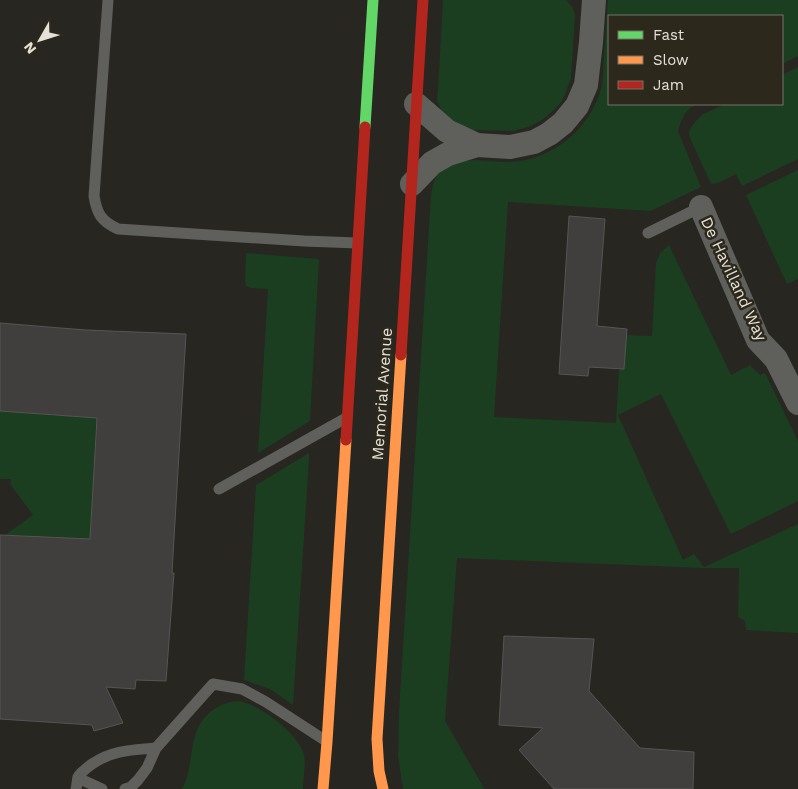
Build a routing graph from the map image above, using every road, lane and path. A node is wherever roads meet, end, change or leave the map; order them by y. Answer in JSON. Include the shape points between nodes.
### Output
{"nodes":[{"id":1,"x":108,"y":0,"type":"edge"},
{"id":2,"x":373,"y":0,"type":"edge"},
{"id":3,"x":423,"y":0,"type":"edge"},
{"id":4,"x":594,"y":0,"type":"edge"},
{"id":5,"x":416,"y":104,"type":"junction"},
{"id":6,"x":476,"y":145,"type":"junction"},
{"id":7,"x":412,"y":184,"type":"junction"},
{"id":8,"x":701,"y":207,"type":"joint"},
{"id":9,"x":648,"y":233,"type":"dead end"},
{"id":10,"x":357,"y":243,"type":"junction"},
{"id":11,"x":798,"y":403,"type":"edge"},
{"id":12,"x":347,"y":417,"type":"junction"},
{"id":13,"x":219,"y":489,"type":"dead end"},
{"id":14,"x":327,"y":742,"type":"junction"},
{"id":15,"x":156,"y":748,"type":"junction"},
{"id":16,"x":77,"y":783,"type":"edge"},
{"id":17,"x":102,"y":789,"type":"edge"},
{"id":18,"x":125,"y":789,"type":"edge"},
{"id":19,"x":323,"y":789,"type":"edge"},
{"id":20,"x":382,"y":789,"type":"edge"}],
"edges":[{"from":1,"to":10,"type":"lane","via":[[94,196],[96,208],[107,224],[127,229]]},
{"from":2,"to":10,"type":"main road","name":"Memorial Avenue"},
{"from":3,"to":5,"type":"main road","name":"Memorial Avenue"},
{"from":4,"to":6,"type":"street","via":[[586,85],[577,106],[563,123],[534,142],[510,147]]},
{"from":5,"to":6,"type":"street","via":[[446,131]]},
{"from":5,"to":7,"type":"main road","name":"Memorial Avenue"},
{"from":6,"to":7,"type":"street","via":[[432,163]]},
{"from":7,"to":20,"type":"main road","name":"Memorial Avenue","via":[[377,739]]},
{"from":8,"to":9,"type":"lane"},
{"from":8,"to":11,"type":"street","name":"De Havilland Way","via":[[758,340],[776,359]]},
{"from":10,"to":12,"type":"main road","name":"Memorial Avenue"},
{"from":12,"to":13,"type":"lane"},
{"from":12,"to":14,"type":"main road","name":"Memorial Avenue"},
{"from":14,"to":15,"type":"lane","via":[[242,689],[213,684]]},
{"from":14,"to":19,"type":"main road","name":"Memorial Avenue"},
{"from":15,"to":16,"type":"lane","via":[[129,750],[99,759],[87,768]]},
{"from":15,"to":18,"type":"lane","via":[[138,780]]},
{"from":16,"to":17,"type":"lane"}]}
